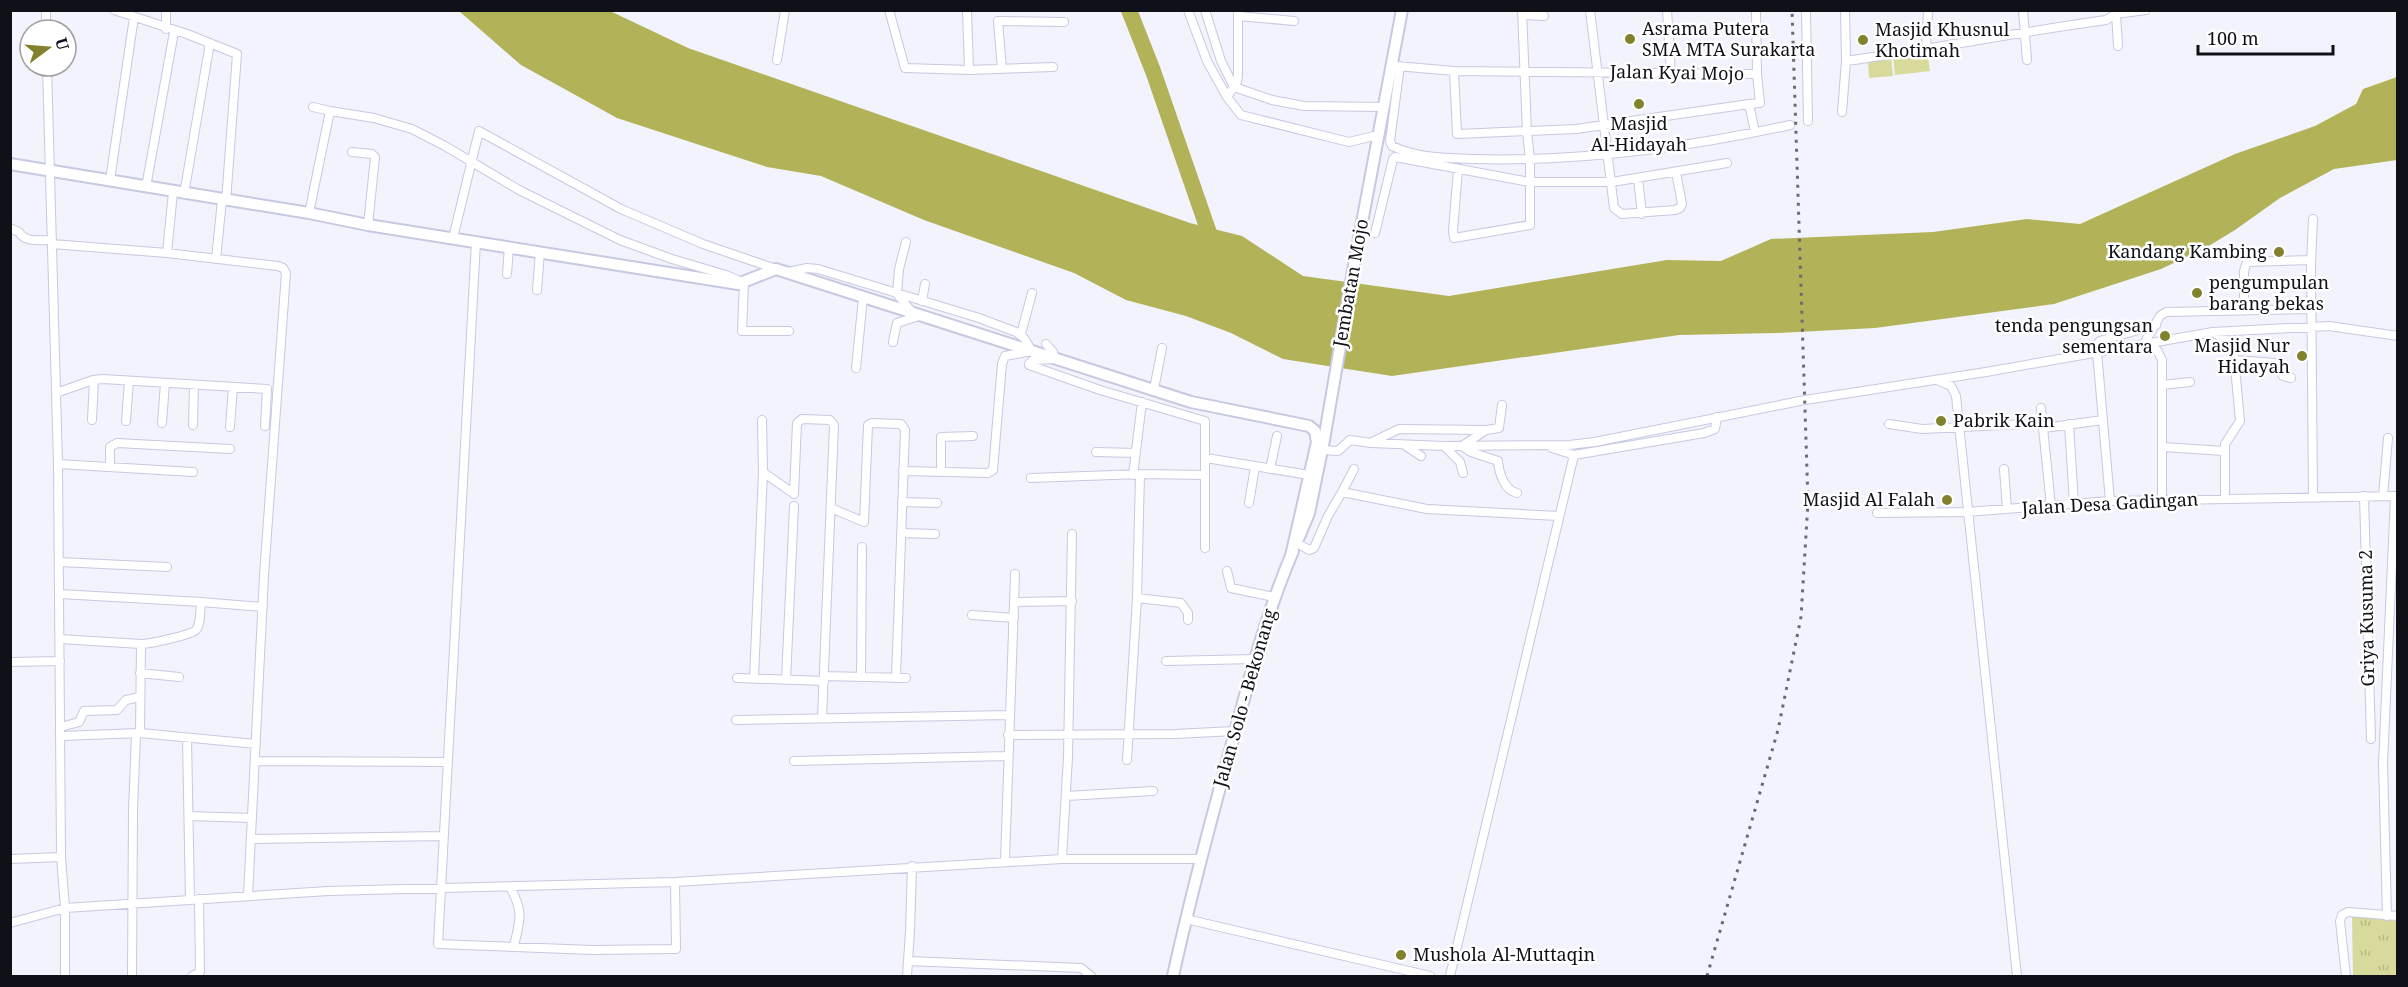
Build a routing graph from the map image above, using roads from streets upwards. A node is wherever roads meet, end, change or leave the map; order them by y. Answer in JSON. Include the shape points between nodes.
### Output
{"nodes":[{"id":1,"x":114,"y":10,"type":"edge"},
{"id":2,"x":166,"y":10,"type":"edge"},
{"id":3,"x":785,"y":10,"type":"edge"},
{"id":4,"x":889,"y":10,"type":"edge"},
{"id":5,"x":967,"y":10,"type":"edge"},
{"id":6,"x":1188,"y":10,"type":"edge"},
{"id":7,"x":1206,"y":10,"type":"edge"},
{"id":8,"x":1402,"y":10,"type":"edge"},
{"id":9,"x":1590,"y":10,"type":"edge"},
{"id":10,"x":1667,"y":10,"type":"edge"},
{"id":11,"x":1756,"y":10,"type":"edge"},
{"id":12,"x":1806,"y":10,"type":"edge"},
{"id":13,"x":1845,"y":10,"type":"edge"},
{"id":14,"x":1928,"y":10,"type":"edge"},
{"id":15,"x":2023,"y":10,"type":"edge"},
{"id":16,"x":2146,"y":10,"type":"edge"},
{"id":17,"x":2117,"y":12,"type":"edge"},
{"id":18,"x":1238,"y":13,"type":"edge"},
{"id":19,"x":1523,"y":13,"type":"edge"},
{"id":20,"x":1544,"y":16,"type":"dead end"},
{"id":21,"x":134,"y":18,"type":"junction"},
{"id":22,"x":1294,"y":21,"type":"dead end"},
{"id":23,"x":1064,"y":22,"type":"dead end"},
{"id":24,"x":170,"y":30,"type":"junction"},
{"id":25,"x":2023,"y":32,"type":"junction"},
{"id":26,"x":210,"y":43,"type":"junction"},
{"id":27,"x":2118,"y":46,"type":"dead end"},
{"id":28,"x":1926,"y":50,"type":"junction"},
{"id":29,"x":777,"y":60,"type":"dead end"},
{"id":30,"x":2027,"y":60,"type":"dead end"},
{"id":31,"x":1846,"y":61,"type":"junction"},
{"id":32,"x":1396,"y":66,"type":"junction"},
{"id":33,"x":1053,"y":67,"type":"dead end"},
{"id":34,"x":1002,"y":69,"type":"junction"},
{"id":35,"x":969,"y":70,"type":"junction"},
{"id":36,"x":1454,"y":71,"type":"junction"},
{"id":37,"x":1525,"y":71,"type":"junction"},
{"id":38,"x":1596,"y":71,"type":"junction"},
{"id":39,"x":1671,"y":74,"type":"junction"},
{"id":40,"x":1757,"y":74,"type":"junction"},
{"id":41,"x":47,"y":78,"type":"edge"},
{"id":42,"x":1234,"y":87,"type":"junction"},
{"id":43,"x":1227,"y":97,"type":"junction"},
{"id":44,"x":1749,"y":104,"type":"junction"},
{"id":45,"x":313,"y":107,"type":"dead end"},
{"id":46,"x":1383,"y":107,"type":"junction"},
{"id":47,"x":330,"y":111,"type":"junction"},
{"id":48,"x":1842,"y":112,"type":"dead end"},
{"id":49,"x":1808,"y":121,"type":"dead end"},
{"id":50,"x":1790,"y":124,"type":"dead end"},
{"id":51,"x":1605,"y":125,"type":"junction"},
{"id":52,"x":1527,"y":132,"type":"junction"},
{"id":53,"x":1755,"y":132,"type":"junction"},
{"id":54,"x":1377,"y":139,"type":"junction"},
{"id":55,"x":352,"y":152,"type":"dead end"},
{"id":56,"x":1609,"y":154,"type":"junction"},
{"id":57,"x":1530,"y":160,"type":"junction"},
{"id":58,"x":1727,"y":162,"type":"dead end"},
{"id":59,"x":471,"y":163,"type":"junction"},
{"id":60,"x":10,"y":164,"type":"edge"},
{"id":61,"x":1458,"y":169,"type":"junction"},
{"id":62,"x":51,"y":172,"type":"junction"},
{"id":63,"x":1676,"y":172,"type":"junction"},
{"id":64,"x":1638,"y":179,"type":"junction"},
{"id":65,"x":110,"y":180,"type":"junction"},
{"id":66,"x":1529,"y":182,"type":"junction"},
{"id":67,"x":1612,"y":182,"type":"junction"},
{"id":68,"x":146,"y":187,"type":"junction"},
{"id":69,"x":178,"y":193,"type":"junction"},
{"id":70,"x":224,"y":200,"type":"junction"},
{"id":71,"x":309,"y":213,"type":"junction"},
{"id":72,"x":1642,"y":214,"type":"junction"},
{"id":73,"x":2313,"y":219,"type":"dead end"},
{"id":74,"x":368,"y":225,"type":"junction"},
{"id":75,"x":10,"y":228,"type":"edge"},
{"id":76,"x":1375,"y":233,"type":"dead end"},
{"id":77,"x":453,"y":238,"type":"junction"},
{"id":78,"x":52,"y":242,"type":"junction"},
{"id":79,"x":476,"y":242,"type":"junction"},
{"id":80,"x":906,"y":242,"type":"dead end"},
{"id":81,"x":509,"y":247,"type":"junction"},
{"id":82,"x":540,"y":252,"type":"junction"},
{"id":83,"x":167,"y":253,"type":"junction"},
{"id":84,"x":216,"y":259,"type":"junction"},
{"id":85,"x":2311,"y":260,"type":"junction"},
{"id":86,"x":781,"y":271,"type":"junction"},
{"id":87,"x":507,"y":274,"type":"dead end"},
{"id":88,"x":748,"y":282,"type":"junction"},
{"id":89,"x":925,"y":284,"type":"dead end"},
{"id":90,"x":537,"y":290,"type":"dead end"},
{"id":91,"x":1032,"y":293,"type":"dead end"},
{"id":92,"x":897,"y":294,"type":"junction"},
{"id":93,"x":863,"y":298,"type":"junction"},
{"id":94,"x":922,"y":301,"type":"junction"},
{"id":95,"x":2312,"y":309,"type":"junction"},
{"id":96,"x":2244,"y":310,"type":"junction"},
{"id":97,"x":916,"y":314,"type":"junction"},
{"id":98,"x":2156,"y":325,"type":"junction"},
{"id":99,"x":2312,"y":326,"type":"junction"},
{"id":100,"x":789,"y":331,"type":"dead end"},
{"id":101,"x":2213,"y":332,"type":"junction"},
{"id":102,"x":1020,"y":334,"type":"junction"},
{"id":103,"x":2397,"y":336,"type":"edge"},
{"id":104,"x":893,"y":342,"type":"dead end"},
{"id":105,"x":2145,"y":342,"type":"junction"},
{"id":106,"x":1046,"y":344,"type":"dead end"},
{"id":107,"x":1162,"y":348,"type":"dead end"},
{"id":108,"x":1032,"y":351,"type":"junction"},
{"id":109,"x":2093,"y":353,"type":"junction"},
{"id":110,"x":1055,"y":358,"type":"junction"},
{"id":111,"x":2235,"y":360,"type":"junction"},
{"id":112,"x":856,"y":368,"type":"dead end"},
{"id":113,"x":2291,"y":378,"type":"dead end"},
{"id":114,"x":94,"y":380,"type":"junction"},
{"id":115,"x":1936,"y":380,"type":"junction"},
{"id":116,"x":129,"y":381,"type":"junction"},
{"id":117,"x":2190,"y":382,"type":"dead end"},
{"id":118,"x":165,"y":383,"type":"junction"},
{"id":119,"x":194,"y":385,"type":"junction"},
{"id":120,"x":2162,"y":385,"type":"junction"},
{"id":121,"x":233,"y":387,"type":"junction"},
{"id":122,"x":1154,"y":389,"type":"junction"},
{"id":123,"x":56,"y":393,"type":"junction"},
{"id":124,"x":1142,"y":402,"type":"junction"},
{"id":125,"x":1502,"y":405,"type":"dead end"},
{"id":126,"x":2041,"y":408,"type":"dead end"},
{"id":127,"x":1717,"y":417,"type":"junction"},
{"id":128,"x":92,"y":420,"type":"dead end"},
{"id":129,"x":762,"y":420,"type":"dead end"},
{"id":130,"x":2103,"y":420,"type":"junction"},
{"id":131,"x":126,"y":421,"type":"dead end"},
{"id":132,"x":162,"y":423,"type":"dead end"},
{"id":133,"x":1327,"y":424,"type":"joint"},
{"id":134,"x":1889,"y":424,"type":"dead end"},
{"id":135,"x":2069,"y":424,"type":"junction"},
{"id":136,"x":193,"y":425,"type":"dead end"},
{"id":137,"x":265,"y":426,"type":"dead end"},
{"id":138,"x":2043,"y":426,"type":"junction"},
{"id":139,"x":230,"y":427,"type":"dead end"},
{"id":140,"x":1958,"y":428,"type":"junction"},
{"id":141,"x":1486,"y":430,"type":"junction"},
{"id":142,"x":973,"y":436,"type":"dead end"},
{"id":143,"x":1277,"y":436,"type":"dead end"},
{"id":144,"x":2388,"y":438,"type":"dead end"},
{"id":145,"x":1371,"y":443,"type":"junction"},
{"id":146,"x":1405,"y":445,"type":"junction"},
{"id":147,"x":1444,"y":446,"type":"junction"},
{"id":148,"x":1462,"y":446,"type":"junction"},
{"id":149,"x":1546,"y":446,"type":"junction"},
{"id":150,"x":2163,"y":447,"type":"junction"},
{"id":151,"x":230,"y":448,"type":"dead end"},
{"id":152,"x":1322,"y":450,"type":"junction"},
{"id":153,"x":2224,"y":451,"type":"junction"},
{"id":154,"x":1096,"y":452,"type":"dead end"},
{"id":155,"x":1136,"y":453,"type":"junction"},
{"id":156,"x":1574,"y":455,"type":"junction"},
{"id":157,"x":1421,"y":456,"type":"dead end"},
{"id":158,"x":1206,"y":458,"type":"junction"},
{"id":159,"x":58,"y":464,"type":"junction"},
{"id":160,"x":110,"y":466,"type":"junction"},
{"id":161,"x":1255,"y":466,"type":"junction"},
{"id":162,"x":1354,"y":468,"type":"dead end"},
{"id":163,"x":1270,"y":469,"type":"junction"},
{"id":164,"x":2004,"y":469,"type":"dead end"},
{"id":165,"x":903,"y":471,"type":"junction"},
{"id":166,"x":193,"y":472,"type":"dead end"},
{"id":167,"x":763,"y":472,"type":"junction"},
{"id":168,"x":941,"y":472,"type":"junction"},
{"id":169,"x":1463,"y":472,"type":"dead end"},
{"id":170,"x":1137,"y":474,"type":"junction"},
{"id":171,"x":1205,"y":475,"type":"junction"},
{"id":172,"x":1309,"y":476,"type":"junction"},
{"id":173,"x":1031,"y":478,"type":"dead end"},
{"id":174,"x":1342,"y":492,"type":"junction"},
{"id":175,"x":1517,"y":493,"type":"dead end"},
{"id":176,"x":2364,"y":496,"type":"junction"},
{"id":177,"x":2383,"y":496,"type":"junction"},
{"id":178,"x":2396,"y":496,"type":"edge"},
{"id":179,"x":2313,"y":497,"type":"junction"},
{"id":180,"x":2225,"y":498,"type":"junction"},
{"id":181,"x":2163,"y":500,"type":"junction"},
{"id":182,"x":2110,"y":501,"type":"junction"},
{"id":183,"x":902,"y":502,"type":"junction"},
{"id":184,"x":937,"y":503,"type":"dead end"},
{"id":185,"x":1249,"y":503,"type":"dead end"},
{"id":186,"x":2074,"y":504,"type":"junction"},
{"id":187,"x":794,"y":506,"type":"dead end"},
{"id":188,"x":2050,"y":506,"type":"junction"},
{"id":189,"x":831,"y":508,"type":"junction"},
{"id":190,"x":2007,"y":509,"type":"junction"},
{"id":191,"x":1966,"y":512,"type":"junction"},
{"id":192,"x":1877,"y":513,"type":"dead end"},
{"id":193,"x":1559,"y":516,"type":"junction"},
{"id":194,"x":901,"y":533,"type":"junction"},
{"id":195,"x":934,"y":534,"type":"dead end"},
{"id":196,"x":1072,"y":534,"type":"dead end"},
{"id":197,"x":1297,"y":543,"type":"junction"},
{"id":198,"x":862,"y":547,"type":"dead end"},
{"id":199,"x":1205,"y":548,"type":"dead end"},
{"id":200,"x":1291,"y":556,"type":"junction"},
{"id":201,"x":2395,"y":561,"type":"edge"},
{"id":202,"x":59,"y":562,"type":"junction"},
{"id":203,"x":167,"y":567,"type":"dead end"},
{"id":204,"x":1227,"y":571,"type":"dead end"},
{"id":205,"x":1015,"y":574,"type":"dead end"},
{"id":206,"x":60,"y":594,"type":"junction"},
{"id":207,"x":1274,"y":597,"type":"junction"},
{"id":208,"x":1137,"y":598,"type":"junction"},
{"id":209,"x":1072,"y":601,"type":"junction"},
{"id":210,"x":201,"y":602,"type":"junction"},
{"id":211,"x":1015,"y":602,"type":"junction"},
{"id":212,"x":262,"y":607,"type":"junction"},
{"id":213,"x":972,"y":615,"type":"dead end"},
{"id":214,"x":1014,"y":618,"type":"junction"},
{"id":215,"x":1188,"y":620,"type":"dead end"},
{"id":216,"x":60,"y":639,"type":"junction"},
{"id":217,"x":141,"y":644,"type":"junction"},
{"id":218,"x":1255,"y":659,"type":"junction"},
{"id":219,"x":60,"y":661,"type":"junction"},
{"id":220,"x":1166,"y":661,"type":"dead end"},
{"id":221,"x":10,"y":663,"type":"edge"},
{"id":222,"x":140,"y":673,"type":"junction"},
{"id":223,"x":179,"y":677,"type":"dead end"},
{"id":224,"x":861,"y":677,"type":"junction"},
{"id":225,"x":737,"y":678,"type":"dead end"},
{"id":226,"x":754,"y":678,"type":"junction"},
{"id":227,"x":824,"y":678,"type":"junction"},
{"id":228,"x":896,"y":678,"type":"junction"},
{"id":229,"x":906,"y":678,"type":"dead end"},
{"id":230,"x":786,"y":680,"type":"junction"},
{"id":231,"x":140,"y":697,"type":"junction"},
{"id":232,"x":1009,"y":714,"type":"junction"},
{"id":233,"x":822,"y":718,"type":"junction"},
{"id":234,"x":736,"y":720,"type":"dead end"},
{"id":235,"x":61,"y":727,"type":"junction"},
{"id":236,"x":1235,"y":731,"type":"junction"},
{"id":237,"x":138,"y":734,"type":"junction"},
{"id":238,"x":1127,"y":734,"type":"junction"},
{"id":239,"x":1008,"y":735,"type":"junction"},
{"id":240,"x":60,"y":736,"type":"junction"},
{"id":241,"x":1068,"y":736,"type":"junction"},
{"id":242,"x":187,"y":738,"type":"junction"},
{"id":243,"x":2370,"y":739,"type":"dead end"},
{"id":244,"x":256,"y":744,"type":"junction"},
{"id":245,"x":1007,"y":756,"type":"junction"},
{"id":246,"x":1126,"y":760,"type":"dead end"},
{"id":247,"x":255,"y":761,"type":"junction"},
{"id":248,"x":794,"y":761,"type":"dead end"},
{"id":249,"x":447,"y":762,"type":"junction"},
{"id":250,"x":1153,"y":790,"type":"dead end"},
{"id":251,"x":1066,"y":796,"type":"junction"},
{"id":252,"x":189,"y":816,"type":"junction"},
{"id":253,"x":252,"y":818,"type":"junction"},
{"id":254,"x":443,"y":836,"type":"junction"},
{"id":255,"x":251,"y":839,"type":"junction"},
{"id":256,"x":61,"y":857,"type":"junction"},
{"id":257,"x":1062,"y":859,"type":"junction"},
{"id":258,"x":1200,"y":859,"type":"junction"},
{"id":259,"x":10,"y":860,"type":"edge"},
{"id":260,"x":1005,"y":861,"type":"junction"},
{"id":261,"x":912,"y":866,"type":"junction"},
{"id":262,"x":675,"y":882,"type":"junction"},
{"id":263,"x":510,"y":887,"type":"junction"},
{"id":264,"x":442,"y":888,"type":"junction"},
{"id":265,"x":248,"y":896,"type":"junction"},
{"id":266,"x":195,"y":899,"type":"junction"},
{"id":267,"x":132,"y":903,"type":"junction"},
{"id":268,"x":65,"y":908,"type":"junction"},
{"id":269,"x":2387,"y":916,"type":"junction"},
{"id":270,"x":2397,"y":916,"type":"edge"},
{"id":271,"x":1186,"y":919,"type":"junction"},
{"id":272,"x":10,"y":923,"type":"edge"},
{"id":273,"x":514,"y":946,"type":"junction"},
{"id":274,"x":908,"y":961,"type":"junction"},
{"id":275,"x":65,"y":976,"type":"edge"},
{"id":276,"x":132,"y":976,"type":"edge"},
{"id":277,"x":192,"y":976,"type":"edge"},
{"id":278,"x":907,"y":976,"type":"edge"},
{"id":279,"x":1091,"y":976,"type":"edge"},
{"id":280,"x":1173,"y":976,"type":"edge"},
{"id":281,"x":1430,"y":976,"type":"edge"},
{"id":282,"x":1450,"y":976,"type":"edge"},
{"id":283,"x":2017,"y":976,"type":"edge"},
{"id":284,"x":2346,"y":976,"type":"edge"}],
"edges":[{"from":1,"to":21,"type":"street"},
{"from":2,"to":24,"type":"street"},
{"from":3,"to":29,"type":"street"},
{"from":4,"to":35,"type":"street","via":[[905,68]]},
{"from":5,"to":35,"type":"street"},
{"from":6,"to":43,"type":"street","via":[[1207,61]]},
{"from":7,"to":42,"type":"street","via":[[1221,61]]},
{"from":8,"to":32,"type":"street","name":"Jembatan Mojo"},
{"from":9,"to":38,"type":"street"},
{"from":10,"to":39,"type":"street"},
{"from":11,"to":40,"type":"street"},
{"from":12,"to":49,"type":"street"},
{"from":13,"to":31,"type":"street"},
{"from":14,"to":28,"type":"street"},
{"from":15,"to":25,"type":"street"},
{"from":16,"to":17,"type":"street"},
{"from":17,"to":25,"type":"street","via":[[2106,20]]},
{"from":17,"to":27,"type":"street"},
{"from":18,"to":22,"type":"street"},
{"from":18,"to":42,"type":"street","via":[[1238,76]]},
{"from":19,"to":20,"type":"street"},
{"from":19,"to":37,"type":"street"},
{"from":21,"to":24,"type":"street"},
{"from":21,"to":65,"type":"street"},
{"from":23,"to":34,"type":"street","via":[[998,21]]},
{"from":24,"to":26,"type":"street"},
{"from":24,"to":68,"type":"street"},
{"from":25,"to":28,"type":"street"},
{"from":25,"to":30,"type":"street"},
{"from":26,"to":69,"type":"street"},
{"from":26,"to":70,"type":"street","via":[[237,54]]},
{"from":28,"to":31,"type":"street"},
{"from":31,"to":48,"type":"street"},
{"from":32,"to":36,"type":"street","name":"Jalan Kyai Mojo"},
{"from":32,"to":46,"type":"street","name":"Jembatan Mojo"},
{"from":32,"to":57,"type":"street","via":[[1392,146],[1441,158]]},
{"from":33,"to":34,"type":"street"},
{"from":34,"to":35,"type":"street"},
{"from":36,"to":37,"type":"street","name":"Jalan Kyai Mojo"},
{"from":36,"to":52,"type":"street","name":"Jalan Kyai Mojo","via":[[1457,134]]},
{"from":37,"to":38,"type":"street","name":"Jalan Kyai Mojo"},
{"from":37,"to":52,"type":"street"},
{"from":38,"to":39,"type":"street","name":"Jalan Kyai Mojo"},
{"from":38,"to":51,"type":"street","name":"Jalan Kyai Mojo"},
{"from":39,"to":40,"type":"street","name":"Jalan Kyai Mojo"},
{"from":40,"to":44,"type":"street","via":[[1760,103]]},
{"from":41,"to":62,"type":"street"},
{"from":42,"to":43,"type":"street"},
{"from":42,"to":46,"type":"street","via":[[1304,106]]},
{"from":43,"to":54,"type":"street","via":[[1237,111],[1248,117],[1349,142]]},
{"from":44,"to":51,"type":"street","name":"Jalan Kyai Mojo"},
{"from":44,"to":53,"type":"street","name":"Jalan Kyai Mojo"},
{"from":45,"to":47,"type":"street"},
{"from":46,"to":54,"type":"street","name":"Jembatan Mojo"},
{"from":47,"to":59,"type":"street","via":[[407,127]]},
{"from":47,"to":71,"type":"street"},
{"from":50,"to":53,"type":"street"},
{"from":51,"to":52,"type":"street","name":"Jalan Kyai Mojo"},
{"from":51,"to":56,"type":"street","name":"Jalan Kyai Mojo"},
{"from":52,"to":57,"type":"street"},
{"from":53,"to":56,"type":"street"},
{"from":54,"to":133,"type":"street","name":"Jembatan Mojo"},
{"from":55,"to":74,"type":"street","via":[[375,157]]},
{"from":56,"to":57,"type":"street"},
{"from":56,"to":67,"type":"street","name":"Jalan Kyai Mojo"},
{"from":57,"to":66,"type":"street"},
{"from":58,"to":63,"type":"street"},
{"from":59,"to":77,"type":"street"},
{"from":59,"to":86,"type":"street","via":[[479,131],[621,209],[703,244]]},
{"from":59,"to":88,"type":"street","via":[[620,240]]},
{"from":60,"to":62,"type":"street"},
{"from":61,"to":66,"type":"street"},
{"from":61,"to":66,"type":"street","via":[[1454,237],[1529,226]]},
{"from":61,"to":76,"type":"street","via":[[1394,158]]},
{"from":62,"to":65,"type":"street"},
{"from":62,"to":78,"type":"street"},
{"from":63,"to":64,"type":"street"},
{"from":63,"to":72,"type":"street","via":[[1680,208]]},
{"from":64,"to":67,"type":"street"},
{"from":64,"to":72,"type":"street"},
{"from":65,"to":68,"type":"street"},
{"from":66,"to":67,"type":"street"},
{"from":67,"to":72,"type":"street","name":"Jalan Kyai Mojo","via":[[1617,212]]},
{"from":68,"to":69,"type":"street"},
{"from":69,"to":70,"type":"street"},
{"from":69,"to":83,"type":"street"},
{"from":70,"to":71,"type":"street"},
{"from":70,"to":84,"type":"street"},
{"from":71,"to":74,"type":"street"},
{"from":73,"to":85,"type":"street"},
{"from":74,"to":77,"type":"street"},
{"from":75,"to":78,"type":"street","via":[[27,240]]},
{"from":77,"to":79,"type":"street"},
{"from":78,"to":83,"type":"street"},
{"from":78,"to":123,"type":"street"},
{"from":79,"to":81,"type":"street"},
{"from":79,"to":249,"type":"street"},
{"from":80,"to":92,"type":"street"},
{"from":81,"to":82,"type":"street"},
{"from":81,"to":87,"type":"street"},
{"from":82,"to":88,"type":"street","via":[[711,280]]},
{"from":82,"to":90,"type":"street"},
{"from":83,"to":84,"type":"street"},
{"from":84,"to":212,"type":"street","via":[[278,266],[285,273]]},
{"from":85,"to":95,"type":"street"},
{"from":85,"to":96,"type":"street","via":[[2247,262]]},
{"from":86,"to":88,"type":"street"},
{"from":86,"to":92,"type":"street","via":[[818,269]]},
{"from":86,"to":93,"type":"street"},
{"from":88,"to":100,"type":"street","via":[[742,331]]},
{"from":89,"to":94,"type":"street"},
{"from":91,"to":102,"type":"street"},
{"from":92,"to":94,"type":"street"},
{"from":92,"to":97,"type":"street"},
{"from":93,"to":97,"type":"street"},
{"from":93,"to":112,"type":"street"},
{"from":94,"to":102,"type":"street"},
{"from":95,"to":96,"type":"street"},
{"from":95,"to":99,"type":"street"},
{"from":96,"to":98,"type":"street","via":[[2166,312]]},
{"from":97,"to":104,"type":"street","via":[[897,323]]},
{"from":97,"to":108,"type":"street"},
{"from":98,"to":105,"type":"street"},
{"from":98,"to":109,"type":"street","via":[[2100,341]]},
{"from":99,"to":101,"type":"street"},
{"from":99,"to":103,"type":"street"},
{"from":99,"to":179,"type":"street"},
{"from":101,"to":105,"type":"street"},
{"from":101,"to":111,"type":"street","via":[[2233,346]]},
{"from":102,"to":108,"type":"street"},
{"from":105,"to":109,"type":"street"},
{"from":105,"to":120,"type":"street","via":[[2160,354]]},
{"from":106,"to":110,"type":"street"},
{"from":107,"to":122,"type":"street"},
{"from":108,"to":110,"type":"street"},
{"from":108,"to":168,"type":"street","via":[[1005,356],[1002,364],[993,470]]},
{"from":109,"to":115,"type":"street"},
{"from":109,"to":130,"type":"street"},
{"from":110,"to":122,"type":"street"},
{"from":110,"to":124,"type":"street","via":[[1033,360],[1029,365]]},
{"from":111,"to":113,"type":"street","via":[[2275,363],[2283,376]]},
{"from":111,"to":153,"type":"street","via":[[2240,421]]},
{"from":114,"to":116,"type":"street"},
{"from":114,"to":123,"type":"street"},
{"from":114,"to":128,"type":"street"},
{"from":115,"to":127,"type":"street"},
{"from":115,"to":140,"type":"street","via":[[1954,390]]},
{"from":116,"to":118,"type":"street"},
{"from":116,"to":131,"type":"street"},
{"from":117,"to":120,"type":"street"},
{"from":118,"to":119,"type":"street"},
{"from":118,"to":132,"type":"street"},
{"from":119,"to":121,"type":"street"},
{"from":119,"to":136,"type":"street"},
{"from":120,"to":150,"type":"street"},
{"from":121,"to":137,"type":"street","via":[[267,389]]},
{"from":121,"to":139,"type":"street"},
{"from":122,"to":172,"type":"street","via":[[1191,402],[1309,426],[1317,436]]},
{"from":123,"to":159,"type":"street"},
{"from":124,"to":155,"type":"street"},
{"from":124,"to":158,"type":"street","via":[[1205,421]]},
{"from":125,"to":141,"type":"street","via":[[1499,428]]},
{"from":126,"to":138,"type":"street"},
{"from":127,"to":149,"type":"street","via":[[1594,442]]},
{"from":127,"to":156,"type":"street","via":[[1715,429],[1704,434]]},
{"from":129,"to":167,"type":"street"},
{"from":130,"to":135,"type":"street"},
{"from":130,"to":182,"type":"street"},
{"from":133,"to":152,"type":"street","name":"Jalan Solo - Bekonang"},
{"from":134,"to":140,"type":"street","via":[[1922,429]]},
{"from":135,"to":138,"type":"street"},
{"from":135,"to":186,"type":"street"},
{"from":138,"to":140,"type":"street"},
{"from":138,"to":188,"type":"street"},
{"from":140,"to":191,"type":"street"},
{"from":141,"to":145,"type":"street","via":[[1399,429]]},
{"from":141,"to":148,"type":"street"},
{"from":142,"to":168,"type":"street","via":[[941,437]]},
{"from":143,"to":163,"type":"street"},
{"from":144,"to":177,"type":"street"},
{"from":145,"to":146,"type":"street"},
{"from":145,"to":152,"type":"street","via":[[1350,440],[1338,451]]},
{"from":146,"to":147,"type":"street"},
{"from":146,"to":157,"type":"street"},
{"from":147,"to":148,"type":"street"},
{"from":147,"to":169,"type":"street","via":[[1460,462]]},
{"from":148,"to":149,"type":"street"},
{"from":148,"to":175,"type":"street","via":[[1498,461],[1509,490]]},
{"from":149,"to":156,"type":"street"},
{"from":150,"to":153,"type":"street"},
{"from":150,"to":181,"type":"street"},
{"from":151,"to":160,"type":"street","via":[[117,443],[110,447]]},
{"from":152,"to":197,"type":"street","name":"Jalan Solo - Bekonang","via":[[1309,513]]},
{"from":153,"to":180,"type":"street"},
{"from":154,"to":155,"type":"street"},
{"from":155,"to":170,"type":"street"},
{"from":156,"to":193,"type":"street"},
{"from":158,"to":161,"type":"street"},
{"from":158,"to":171,"type":"street"},
{"from":159,"to":160,"type":"street"},
{"from":159,"to":202,"type":"street"},
{"from":160,"to":166,"type":"street"},
{"from":161,"to":163,"type":"street"},
{"from":161,"to":185,"type":"street"},
{"from":162,"to":174,"type":"street"},
{"from":163,"to":172,"type":"street"},
{"from":164,"to":190,"type":"street"},
{"from":165,"to":168,"type":"street"},
{"from":165,"to":183,"type":"street"},
{"from":165,"to":189,"type":"street","via":[[902,424],[870,423],[864,522]]},
{"from":167,"to":189,"type":"street","via":[[794,494],[797,423],[802,419],[830,420],[834,425]]},
{"from":167,"to":226,"type":"street"},
{"from":170,"to":171,"type":"street"},
{"from":170,"to":173,"type":"street"},
{"from":170,"to":208,"type":"street"},
{"from":171,"to":199,"type":"street"},
{"from":172,"to":200,"type":"street"},
{"from":174,"to":193,"type":"street","via":[[1427,510]]},
{"from":174,"to":197,"type":"street","via":[[1314,548],[1309,550]]},
{"from":176,"to":177,"type":"street","name":"Jalan Desa Gadingan"},
{"from":176,"to":179,"type":"street","name":"Jalan Desa Gadingan"},
{"from":176,"to":243,"type":"street","name":"Griya Kusuma 2"},
{"from":177,"to":178,"type":"street","name":"Jalan Desa Gadingan"},
{"from":178,"to":201,"type":"street"},
{"from":179,"to":180,"type":"street","name":"Jalan Desa Gadingan"},
{"from":180,"to":181,"type":"street","name":"Jalan Desa Gadingan"},
{"from":181,"to":182,"type":"street","name":"Jalan Desa Gadingan"},
{"from":182,"to":186,"type":"street","name":"Jalan Desa Gadingan"},
{"from":183,"to":184,"type":"street"},
{"from":183,"to":194,"type":"street"},
{"from":186,"to":188,"type":"street","name":"Jalan Desa Gadingan"},
{"from":187,"to":230,"type":"street"},
{"from":188,"to":190,"type":"street","name":"Jalan Desa Gadingan"},
{"from":189,"to":227,"type":"street"},
{"from":190,"to":191,"type":"street","name":"Jalan Desa Gadingan"},
{"from":191,"to":192,"type":"street","name":"Jalan Desa Gadingan"},
{"from":191,"to":283,"type":"street"},
{"from":193,"to":282,"type":"street"},
{"from":194,"to":195,"type":"street"},
{"from":194,"to":228,"type":"street"},
{"from":196,"to":209,"type":"street"},
{"from":197,"to":200,"type":"street","name":"Jalan Solo - Bekonang"},
{"from":198,"to":224,"type":"street"},
{"from":200,"to":207,"type":"street","name":"Jalan Solo - Bekonang"},
{"from":201,"to":269,"type":"street","via":[[2383,763]]},
{"from":202,"to":203,"type":"street"},
{"from":202,"to":206,"type":"street"},
{"from":204,"to":207,"type":"street","via":[[1231,588]]},
{"from":205,"to":211,"type":"street"},
{"from":206,"to":210,"type":"street"},
{"from":206,"to":216,"type":"street"},
{"from":207,"to":218,"type":"street","name":"Jalan Solo - Bekonang"},
{"from":208,"to":215,"type":"street","via":[[1181,603]]},
{"from":208,"to":238,"type":"street"},
{"from":209,"to":211,"type":"street"},
{"from":209,"to":241,"type":"street"},
{"from":210,"to":212,"type":"street"},
{"from":210,"to":217,"type":"street","via":[[197,628],[192,633]]},
{"from":211,"to":214,"type":"street"},
{"from":212,"to":244,"type":"street"},
{"from":213,"to":214,"type":"street"},
{"from":214,"to":232,"type":"street"},
{"from":216,"to":217,"type":"street"},
{"from":216,"to":219,"type":"street"},
{"from":217,"to":222,"type":"street"},
{"from":218,"to":220,"type":"street"},
{"from":218,"to":236,"type":"street","name":"Jalan Solo - Bekonang"},
{"from":219,"to":221,"type":"street"},
{"from":219,"to":235,"type":"street"},
{"from":222,"to":223,"type":"street"},
{"from":222,"to":231,"type":"street"},
{"from":224,"to":227,"type":"street"},
{"from":224,"to":228,"type":"street"},
{"from":225,"to":226,"type":"street"},
{"from":226,"to":230,"type":"street"},
{"from":227,"to":230,"type":"street"},
{"from":227,"to":233,"type":"street"},
{"from":228,"to":229,"type":"street"},
{"from":231,"to":235,"type":"street","via":[[126,700],[117,710],[84,711],[79,722]]},
{"from":231,"to":237,"type":"street"},
{"from":232,"to":233,"type":"street"},
{"from":232,"to":239,"type":"street"},
{"from":233,"to":234,"type":"street"},
{"from":235,"to":240,"type":"street"},
{"from":236,"to":238,"type":"street"},
{"from":236,"to":258,"type":"street","name":"Jalan Solo - Bekonang"},
{"from":237,"to":240,"type":"street"},
{"from":237,"to":242,"type":"street"},
{"from":237,"to":267,"type":"street"},
{"from":238,"to":241,"type":"street"},
{"from":238,"to":246,"type":"street"},
{"from":239,"to":241,"type":"street"},
{"from":239,"to":245,"type":"street"},
{"from":240,"to":256,"type":"street"},
{"from":241,"to":251,"type":"street"},
{"from":242,"to":244,"type":"street"},
{"from":242,"to":252,"type":"street"},
{"from":244,"to":247,"type":"street"},
{"from":245,"to":248,"type":"street"},
{"from":245,"to":260,"type":"street"},
{"from":247,"to":249,"type":"street"},
{"from":247,"to":253,"type":"street"},
{"from":249,"to":254,"type":"street"},
{"from":250,"to":251,"type":"street"},
{"from":251,"to":257,"type":"street"},
{"from":252,"to":253,"type":"street"},
{"from":252,"to":266,"type":"street"},
{"from":253,"to":255,"type":"street"},
{"from":254,"to":255,"type":"street"},
{"from":254,"to":264,"type":"street"},
{"from":255,"to":265,"type":"street"},
{"from":256,"to":259,"type":"street"},
{"from":256,"to":268,"type":"street"},
{"from":257,"to":258,"type":"street"},
{"from":257,"to":260,"type":"street"},
{"from":258,"to":271,"type":"street","name":"Jalan Solo - Bekonang"},
{"from":260,"to":261,"type":"street"},
{"from":261,"to":262,"type":"street"},
{"from":261,"to":274,"type":"street"},
{"from":262,"to":263,"type":"street"},
{"from":262,"to":273,"type":"street","via":[[676,949]]},
{"from":263,"to":264,"type":"street"},
{"from":263,"to":273,"type":"street","via":[[521,913]]},
{"from":264,"to":265,"type":"street"},
{"from":264,"to":273,"type":"street","via":[[438,944]]},
{"from":265,"to":266,"type":"street"},
{"from":266,"to":267,"type":"street"},
{"from":266,"to":277,"type":"street","via":[[200,972]]},
{"from":267,"to":268,"type":"street"},
{"from":267,"to":276,"type":"street"},
{"from":268,"to":272,"type":"street"},
{"from":268,"to":275,"type":"street"},
{"from":269,"to":270,"type":"street"},
{"from":269,"to":284,"type":"street","via":[[2348,912],[2342,915]]},
{"from":271,"to":280,"type":"street","name":"Jalan Solo - Bekonang"},
{"from":271,"to":281,"type":"street"},
{"from":274,"to":278,"type":"street"},
{"from":274,"to":279,"type":"street","via":[[1080,968]]}]}
